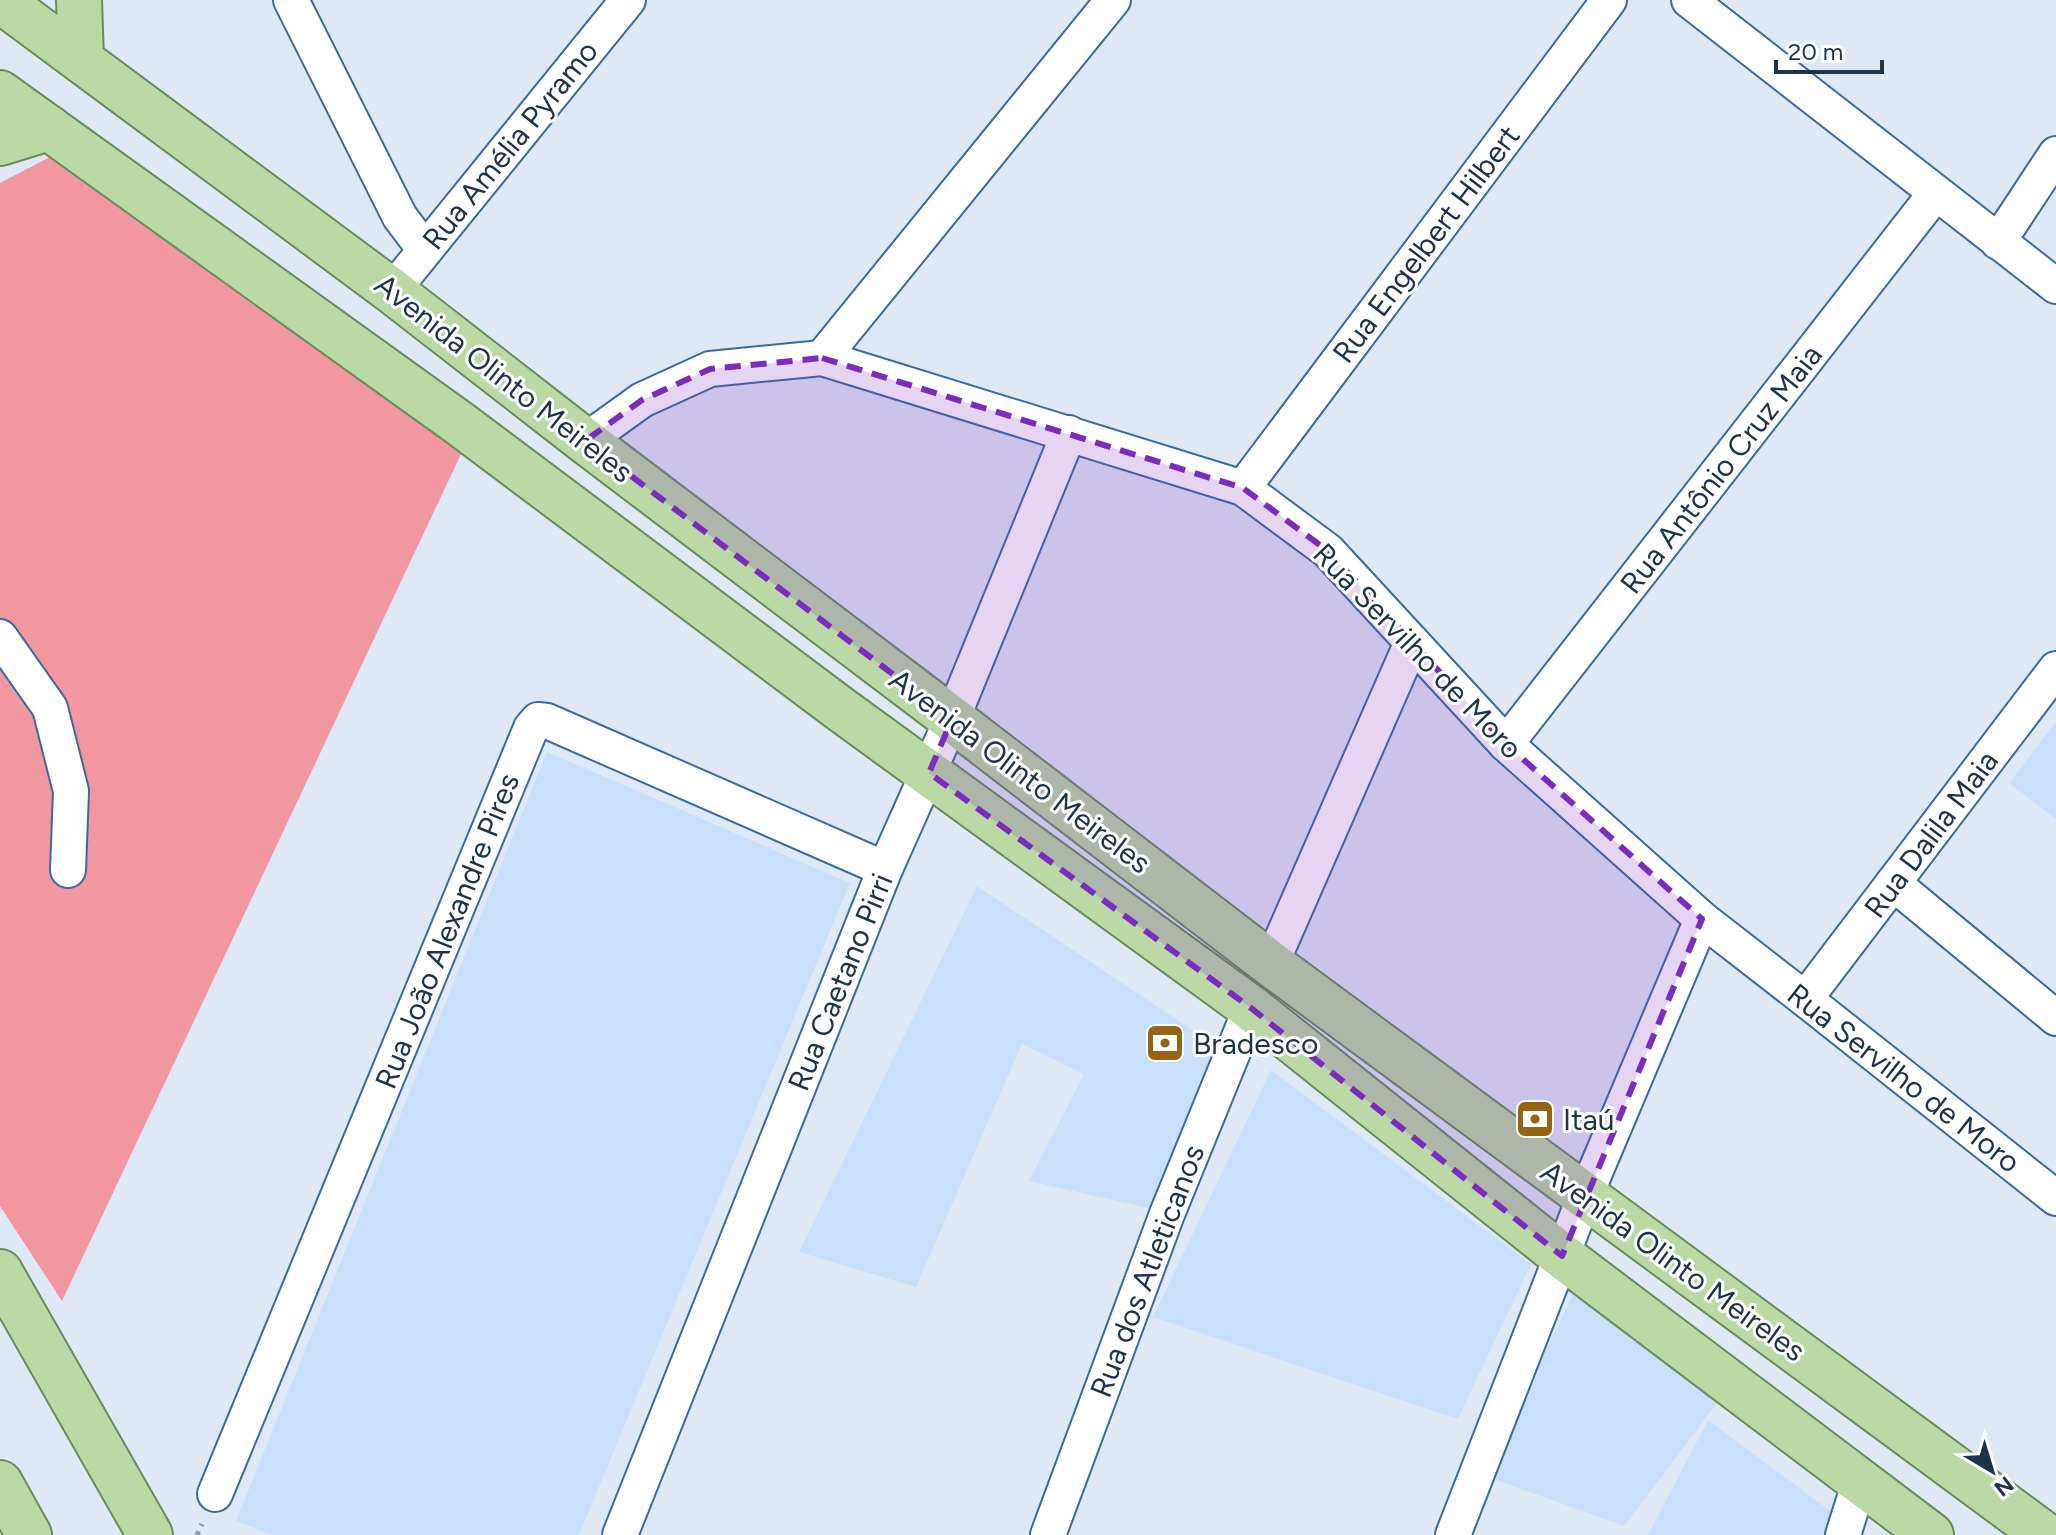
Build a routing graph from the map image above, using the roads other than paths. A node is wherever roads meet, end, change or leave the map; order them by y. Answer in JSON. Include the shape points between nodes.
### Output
{"nodes":[{"id":1,"x":0,"y":0,"type":"edge"},
{"id":2,"x":79,"y":0,"type":"edge"},
{"id":3,"x":291,"y":0,"type":"edge"},
{"id":4,"x":628,"y":0,"type":"edge"},
{"id":5,"x":1113,"y":0,"type":"edge"},
{"id":6,"x":1609,"y":0,"type":"edge"},
{"id":7,"x":1697,"y":2,"type":"edge"},
{"id":8,"x":81,"y":60,"type":"junction"},
{"id":9,"x":0,"y":93,"type":"edge"},
{"id":10,"x":49,"y":128,"type":"junction"},
{"id":11,"x":0,"y":143,"type":"edge"},
{"id":12,"x":2056,"y":154,"type":"edge"},
{"id":13,"x":1935,"y":194,"type":"junction"},
{"id":14,"x":1998,"y":242,"type":"junction"},
{"id":15,"x":425,"y":250,"type":"junction"},
{"id":16,"x":2056,"y":286,"type":"edge"},
{"id":17,"x":392,"y":291,"type":"junction"},
{"id":18,"x":822,"y":358,"type":"junction"},
{"id":19,"x":1069,"y":433,"type":"junction"},
{"id":20,"x":585,"y":441,"type":"junction"},
{"id":21,"x":1243,"y":488,"type":"junction"},
{"id":22,"x":0,"y":637,"type":"edge"},
{"id":23,"x":1412,"y":642,"type":"junction"},
{"id":24,"x":2056,"y":669,"type":"edge"},
{"id":25,"x":952,"y":719,"type":"junction"},
{"id":26,"x":1506,"y":744,"type":"junction"},
{"id":27,"x":929,"y":773,"type":"junction"},
{"id":28,"x":885,"y":869,"type":"junction"},
{"id":29,"x":68,"y":870,"type":"dead end"},
{"id":30,"x":1905,"y":892,"type":"junction"},
{"id":31,"x":1702,"y":919,"type":"junction"},
{"id":32,"x":1271,"y":964,"type":"junction"},
{"id":33,"x":1805,"y":999,"type":"junction"},
{"id":34,"x":1251,"y":1008,"type":"junction"},
{"id":35,"x":2056,"y":1018,"type":"edge"},
{"id":36,"x":1585,"y":1196,"type":"junction"},
{"id":37,"x":2056,"y":1198,"type":"edge"},
{"id":38,"x":1562,"y":1256,"type":"junction"},
{"id":39,"x":0,"y":1272,"type":"edge"},
{"id":40,"x":1860,"y":1481,"type":"junction"},
{"id":41,"x":0,"y":1483,"type":"edge"},
{"id":42,"x":215,"y":1494,"type":"dead end"},
{"id":43,"x":29,"y":1535,"type":"edge"},
{"id":44,"x":150,"y":1535,"type":"edge"},
{"id":45,"x":620,"y":1535,"type":"edge"},
{"id":46,"x":1048,"y":1535,"type":"edge"},
{"id":47,"x":1453,"y":1535,"type":"edge"},
{"id":48,"x":1843,"y":1535,"type":"edge"},
{"id":49,"x":1931,"y":1535,"type":"edge"},
{"id":50,"x":2045,"y":1535,"type":"edge"}],
"edges":[{"from":1,"to":8,"type":"main road","name":"Avenida Olinto Meireles"},
{"from":2,"to":8,"type":"main road"},
{"from":3,"to":15,"type":"street","via":[[400,217]]},
{"from":4,"to":15,"type":"street","name":"Rua Amélia Pyramo"},
{"from":5,"to":18,"type":"street"},
{"from":6,"to":21,"type":"street","name":"Rua Engelbert Hilbert"},
{"from":7,"to":13,"type":"street"},
{"from":8,"to":17,"type":"main road","name":"Avenida Olinto Meireles"},
{"from":9,"to":10,"type":"main road","name":"Avenida Olinto Meireles"},
{"from":10,"to":11,"type":"main road"},
{"from":10,"to":27,"type":"main road","name":"Avenida Olinto Meireles","via":[[459,423]]},
{"from":12,"to":14,"type":"street"},
{"from":13,"to":14,"type":"street"},
{"from":13,"to":26,"type":"street","name":"Rua Antônio Cruz Maia"},
{"from":14,"to":16,"type":"street"},
{"from":15,"to":17,"type":"street","name":"Rua Amélia Pyramo"},
{"from":17,"to":20,"type":"main road","name":"Avenida Olinto Meireles"},
{"from":18,"to":19,"type":"street","name":"Rua Servilho de Moro"},
{"from":18,"to":20,"type":"street","name":"Rua Servilho de Moro","via":[[710,369],[642,400]]},
{"from":19,"to":21,"type":"street","name":"Rua Servilho de Moro"},
{"from":19,"to":25,"type":"street","name":"Rua Caetano Pirri"},
{"from":20,"to":25,"type":"main road","name":"Avenida Olinto Meireles"},
{"from":21,"to":23,"type":"street","name":"Rua Servilho de Moro","via":[[1328,551]]},
{"from":22,"to":29,"type":"street","via":[[50,708],[71,791]]},
{"from":23,"to":26,"type":"street","name":"Rua Servilho de Moro"},
{"from":23,"to":32,"type":"street"},
{"from":24,"to":30,"type":"street","name":"Rua Dalila Maia"},
{"from":25,"to":27,"type":"street","name":"Rua Caetano Pirri"},
{"from":25,"to":32,"type":"main road","name":"Avenida Olinto Meireles"},
{"from":26,"to":31,"type":"street","name":"Rua Servilho de Moro"},
{"from":27,"to":28,"type":"street","name":"Rua Caetano Pirri"},
{"from":27,"to":34,"type":"main road","name":"Avenida Olinto Meireles"},
{"from":28,"to":42,"type":"street","name":"Rua João Alexandre Pires","via":[[538,720]]},
{"from":28,"to":45,"type":"street","name":"Rua Caetano Pirri"},
{"from":30,"to":33,"type":"street","name":"Rua Dalila Maia"},
{"from":30,"to":35,"type":"street"},
{"from":31,"to":33,"type":"street","name":"Rua Servilho de Moro"},
{"from":31,"to":36,"type":"street"},
{"from":32,"to":36,"type":"main road","name":"Avenida Olinto Meireles"},
{"from":33,"to":37,"type":"street","name":"Rua Servilho de Moro"},
{"from":34,"to":38,"type":"main road","name":"Avenida Olinto Meireles"},
{"from":34,"to":46,"type":"street","name":"Rua dos Atleticanos","via":[[1167,1214]]},
{"from":36,"to":38,"type":"street"},
{"from":36,"to":50,"type":"main road","name":"Avenida Olinto Meireles"},
{"from":38,"to":40,"type":"main road","name":"Avenida Olinto Meireles"},
{"from":38,"to":47,"type":"street"},
{"from":39,"to":44,"type":"main road"},
{"from":40,"to":48,"type":"street"},
{"from":40,"to":49,"type":"main road","name":"Avenida Olinto Meireles"},
{"from":41,"to":43,"type":"main road"}]}
